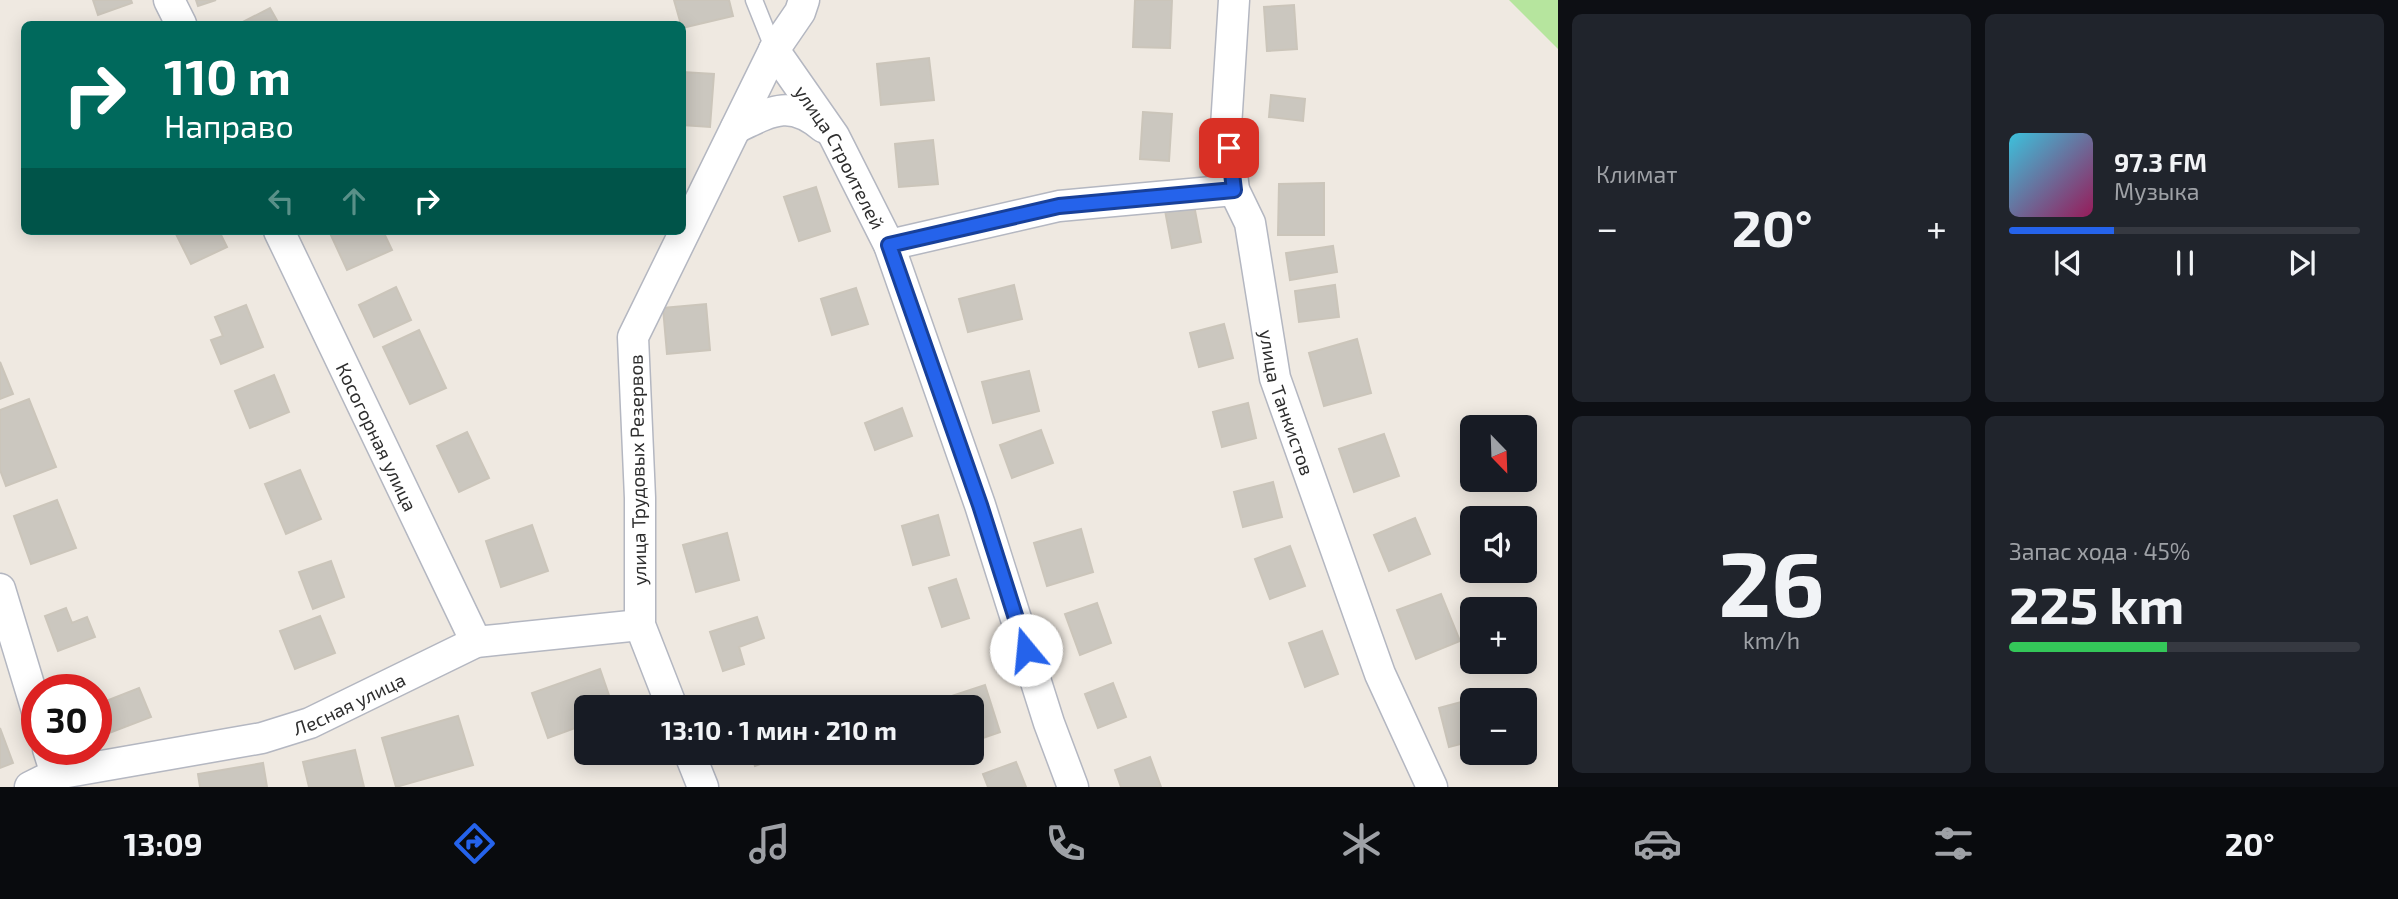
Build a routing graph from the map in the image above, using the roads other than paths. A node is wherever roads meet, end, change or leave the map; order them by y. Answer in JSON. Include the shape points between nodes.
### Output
{"nodes":[{"id":1,"x":169,"y":0,"type":"edge"},
{"id":2,"x":754,"y":0,"type":"edge"},
{"id":3,"x":1234,"y":0,"type":"edge"},
{"id":4,"x":800,"y":4,"type":"edge"},
{"id":5,"x":180,"y":21,"type":"edge"},
{"id":6,"x":774,"y":50,"type":"junction"},
{"id":7,"x":736,"y":128,"type":"junction"},
{"id":8,"x":834,"y":136,"type":"junction"},
{"id":9,"x":1234,"y":190,"type":"junction"},
{"id":10,"x":686,"y":229,"type":"edge"},
{"id":11,"x":281,"y":235,"type":"edge"},
{"id":12,"x":683,"y":235,"type":"edge"},
{"id":13,"x":889,"y":245,"type":"junction"},
{"id":14,"x":0,"y":589,"type":"edge"},
{"id":15,"x":639,"y":625,"type":"junction"},
{"id":16,"x":476,"y":642,"type":"junction"},
{"id":17,"x":26,"y":674,"type":"edge"},
{"id":18,"x":667,"y":695,"type":"edge"},
{"id":19,"x":695,"y":765,"type":"edge"},
{"id":20,"x":45,"y":770,"type":"edge"},
{"id":21,"x":703,"y":787,"type":"edge"},
{"id":22,"x":1073,"y":787,"type":"edge"},
{"id":23,"x":1432,"y":787,"type":"edge"}],
"edges":[{"from":1,"to":5,"type":"street"},
{"from":2,"to":6,"type":"lane"},
{"from":3,"to":9,"type":"street","name":"улица Танкистов","via":[[1226,127]]},
{"from":4,"to":6,"type":"street"},
{"from":6,"to":7,"type":"street","name":"улица Трудовых Резервов"},
{"from":6,"to":8,"type":"street","name":"улица Строителей"},
{"from":7,"to":8,"type":"street","via":[[769,111],[790,109],[811,116]]},
{"from":7,"to":10,"type":"street","name":"улица Трудовых Резервов"},
{"from":8,"to":13,"type":"street","name":"улица Строителей"},
{"from":9,"to":13,"type":"street","via":[[1059,206]]},
{"from":9,"to":23,"type":"street","name":"улица Танкистов","via":[[1250,223],[1275,378],[1380,674]]},
{"from":11,"to":16,"type":"street","name":"Косогорная улица"},
{"from":12,"to":15,"type":"street","name":"улица Трудовых Резервов","via":[[633,337],[640,498]]},
{"from":13,"to":22,"type":"street","name":"улица Строителей"},
{"from":14,"to":17,"type":"street"},
{"from":15,"to":16,"type":"street","name":"Лесная улица"},
{"from":15,"to":18,"type":"street","name":"улица Трудовых Резервов"},
{"from":16,"to":20,"type":"street","name":"Лесная улица","via":[[310,723],[262,738]]},
{"from":19,"to":21,"type":"street"}]}
